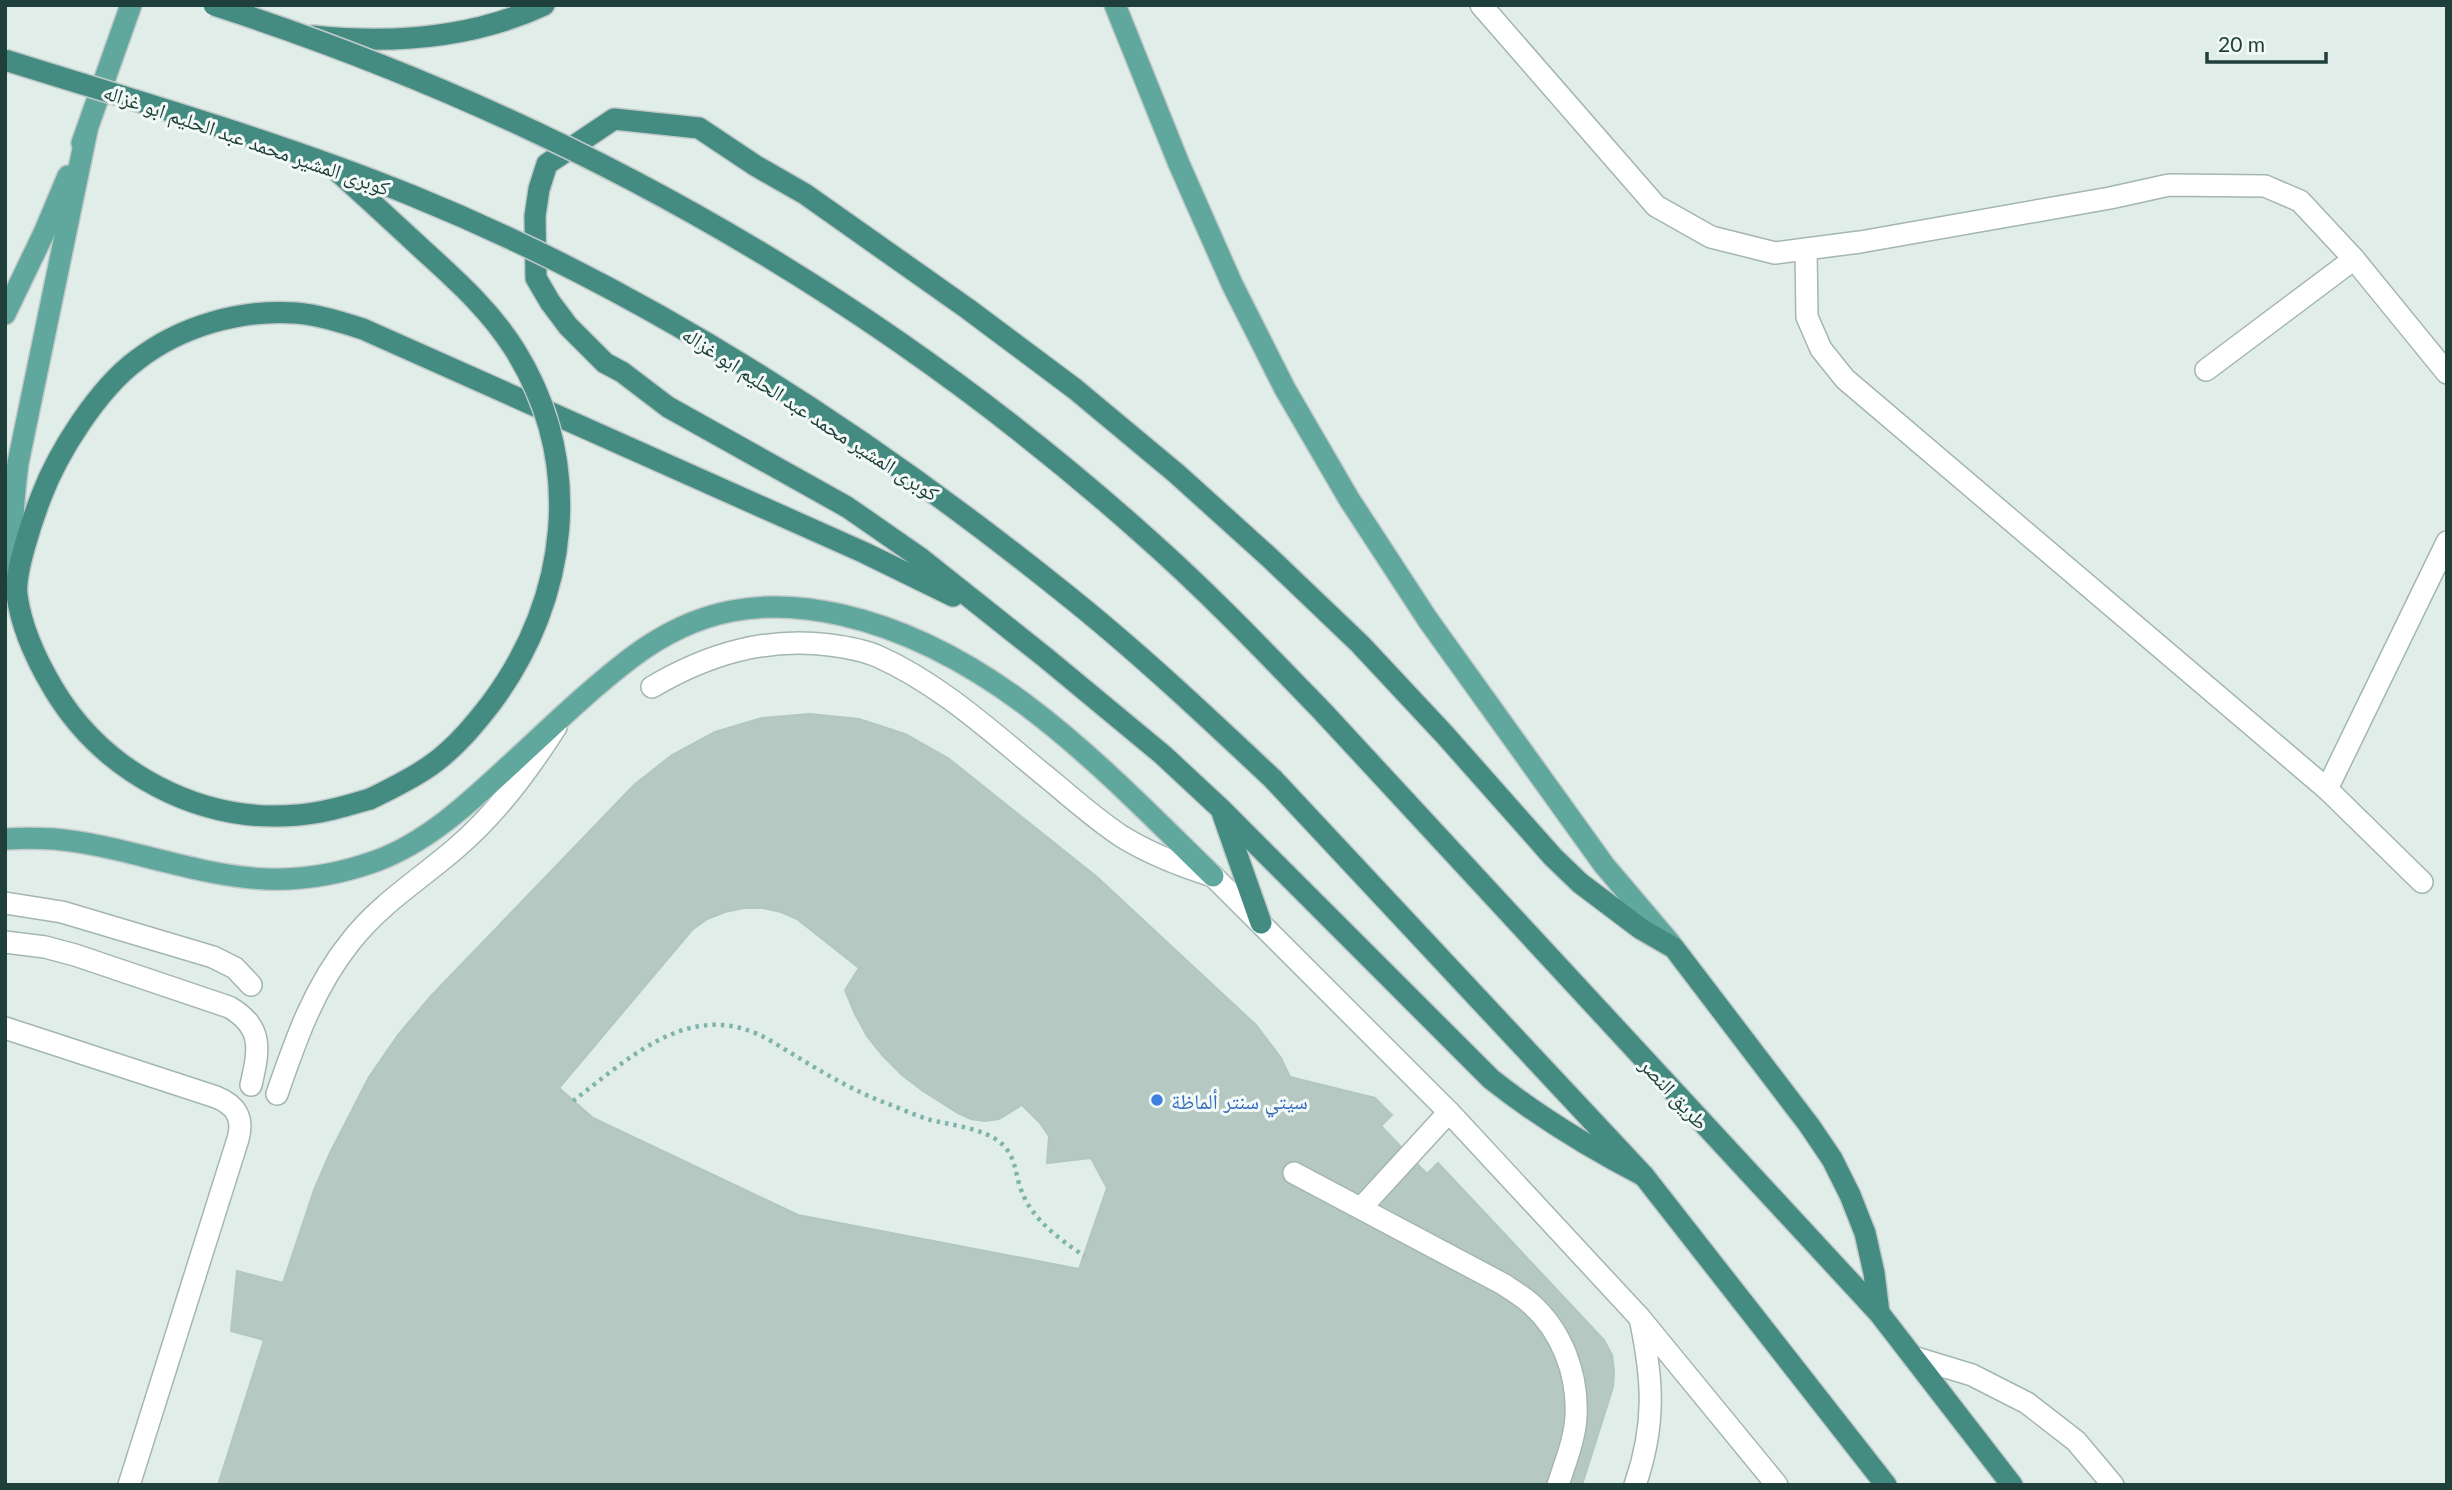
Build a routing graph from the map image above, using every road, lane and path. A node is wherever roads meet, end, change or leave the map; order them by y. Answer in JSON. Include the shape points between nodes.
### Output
{"nodes":[{"id":1,"x":131,"y":5,"type":"edge"},
{"id":2,"x":214,"y":5,"type":"edge"},
{"id":3,"x":544,"y":5,"type":"edge"},
{"id":4,"x":1115,"y":5,"type":"edge"},
{"id":5,"x":1481,"y":5,"type":"edge"},
{"id":6,"x":306,"y":35,"type":"junction"},
{"id":7,"x":5,"y":60,"type":"edge"},
{"id":8,"x":87,"y":130,"type":"junction"},
{"id":9,"x":327,"y":162,"type":"junction"},
{"id":10,"x":1806,"y":249,"type":"junction"},
{"id":11,"x":2354,"y":259,"type":"junction"},
{"id":12,"x":5,"y":314,"type":"edge"},
{"id":13,"x":2206,"y":370,"type":"dead end"},
{"id":14,"x":2447,"y":373,"type":"edge"},
{"id":15,"x":2447,"y":542,"type":"edge"},
{"id":16,"x":16,"y":593,"type":"junction"},
{"id":17,"x":987,"y":613,"type":"junction"},
{"id":18,"x":652,"y":687,"type":"dead end"},
{"id":19,"x":561,"y":719,"type":"junction"},
{"id":20,"x":2326,"y":789,"type":"junction"},
{"id":21,"x":1221,"y":809,"type":"junction"},
{"id":22,"x":5,"y":839,"type":"edge"},
{"id":23,"x":1213,"y":876,"type":"junction"},
{"id":24,"x":2422,"y":882,"type":"dead end"},
{"id":25,"x":5,"y":903,"type":"edge"},
{"id":26,"x":1261,"y":923,"type":"junction"},
{"id":27,"x":5,"y":942,"type":"edge"},
{"id":28,"x":1674,"y":948,"type":"junction"},
{"id":29,"x":251,"y":985,"type":"dead end"},
{"id":30,"x":5,"y":1028,"type":"edge"},
{"id":31,"x":251,"y":1085,"type":"dead end"},
{"id":32,"x":277,"y":1094,"type":"dead end"},
{"id":33,"x":573,"y":1101,"type":"dead end"},
{"id":34,"x":1449,"y":1112,"type":"junction"},
{"id":35,"x":1294,"y":1173,"type":"dead end"},
{"id":36,"x":1644,"y":1176,"type":"junction"},
{"id":37,"x":1361,"y":1208,"type":"junction"},
{"id":38,"x":1084,"y":1256,"type":"dead end"},
{"id":39,"x":1880,"y":1314,"type":"junction"},
{"id":40,"x":1640,"y":1318,"type":"junction"},
{"id":41,"x":1913,"y":1357,"type":"junction"},
{"id":42,"x":129,"y":1485,"type":"edge"},
{"id":43,"x":1558,"y":1485,"type":"edge"},
{"id":44,"x":1635,"y":1485,"type":"edge"},
{"id":45,"x":1777,"y":1485,"type":"edge"},
{"id":46,"x":1886,"y":1485,"type":"edge"},
{"id":47,"x":2012,"y":1485,"type":"edge"},
{"id":48,"x":2113,"y":1485,"type":"edge"}],
"edges":[{"from":1,"to":8,"type":"main road"},
{"from":2,"to":6,"type":"highway","bridge":true},
{"from":3,"to":6,"type":"highway","via":[[447,35],[400,40]]},
{"from":4,"to":28,"type":"main road","via":[[1232,285],[1349,499],[1428,620],[1604,865]]},
{"from":5,"to":10,"type":"street","via":[[1656,206],[1711,237],[1775,253]]},
{"from":6,"to":39,"type":"highway","name":"طريق النصر","bridge":true,"via":[[421,79],[546,136],[752,246],[856,312],[1055,459],[1239,624]]},
{"from":7,"to":9,"type":"highway","name":"كوبرى المشير محمد عبد الحليم ابو غزاله","bridge":true},
{"from":8,"to":12,"type":"main road"},
{"from":8,"to":16,"type":"main road","via":[[18,463],[12,510]]},
{"from":9,"to":16,"type":"highway","bridge":true,"via":[[493,319],[515,351],[546,420],[555,457],[559,533],[544,608],[511,677],[464,737],[436,762],[370,799],[297,816],[221,810],[151,784],[91,739],[65,707],[38,658]]},
{"from":9,"to":36,"type":"highway","name":"كوبرى المشير محمد عبد الحليم ابو غزاله","bridge":true,"via":[[592,278],[759,374],[954,507],[1065,593],[1273,779]]},
{"from":10,"to":11,"type":"street","via":[[2169,185],[2215,184],[2265,186],[2300,201]]},
{"from":10,"to":20,"type":"street","via":[[1807,317],[1821,349],[1845,379]]},
{"from":11,"to":13,"type":"street"},
{"from":11,"to":14,"type":"street"},
{"from":15,"to":20,"type":"street"},
{"from":16,"to":17,"type":"highway","via":[[33,518],[58,461],[108,388],[135,361],[174,338],[228,318],[296,313],[363,329]]},
{"from":17,"to":21,"type":"highway","via":[[1104,705]]},
{"from":17,"to":28,"type":"highway","via":[[847,507],[641,389],[605,363],[568,326],[536,278],[535,216],[547,164],[614,120],[675,125],[699,128],[805,194],[1075,389],[1177,474],[1360,644],[1580,883]]},
{"from":18,"to":23,"type":"street","via":[[711,657],[776,643],[809,642],[874,654],[957,705],[1119,835],[1180,866]]},
{"from":19,"to":22,"type":"main road","via":[[426,835],[378,860],[320,877],[255,878],[195,870],[56,839]]},
{"from":19,"to":23,"type":"main road","via":[[632,657],[707,617],[735,609],[792,606],[868,621],[936,649],[1013,696],[1094,760]]},
{"from":19,"to":32,"type":"street","via":[[514,790],[483,824],[395,895],[351,941],[302,1022]]},
{"from":20,"to":24,"type":"street"},
{"from":21,"to":26,"type":"highway"},
{"from":21,"to":36,"type":"highway","via":[[1491,1079],[1565,1133]]},
{"from":23,"to":26,"type":"street"},
{"from":25,"to":29,"type":"street","via":[[62,912],[213,957],[235,968]]},
{"from":26,"to":34,"type":"street"},
{"from":27,"to":31,"type":"street","via":[[75,955],[229,1007],[250,1025],[258,1045]]},
{"from":28,"to":39,"type":"highway","via":[[1832,1159],[1865,1233]]},
{"from":30,"to":42,"type":"street","via":[[216,1097],[234,1108],[240,1118],[238,1139]]},
{"from":33,"to":38,"type":"path","via":[[644,1047],[683,1028],[727,1026],[748,1031],[876,1099],[995,1138],[1011,1154],[1020,1187],[1036,1215]]},
{"from":34,"to":37,"type":"street"},
{"from":34,"to":40,"type":"street"},
{"from":35,"to":37,"type":"street"},
{"from":36,"to":46,"type":"highway"},
{"from":37,"to":43,"type":"street","via":[[1503,1284],[1530,1302],[1551,1326],[1567,1354],[1575,1385],[1576,1417]]},
{"from":39,"to":41,"type":"highway","name":"طريق النصر"},
{"from":40,"to":44,"type":"street","via":[[1650,1365],[1651,1413]]},
{"from":40,"to":45,"type":"street"},
{"from":41,"to":47,"type":"highway","name":"طريق النصر"},
{"from":41,"to":48,"type":"street","via":[[1972,1375],[2027,1403],[2076,1441]]}]}
